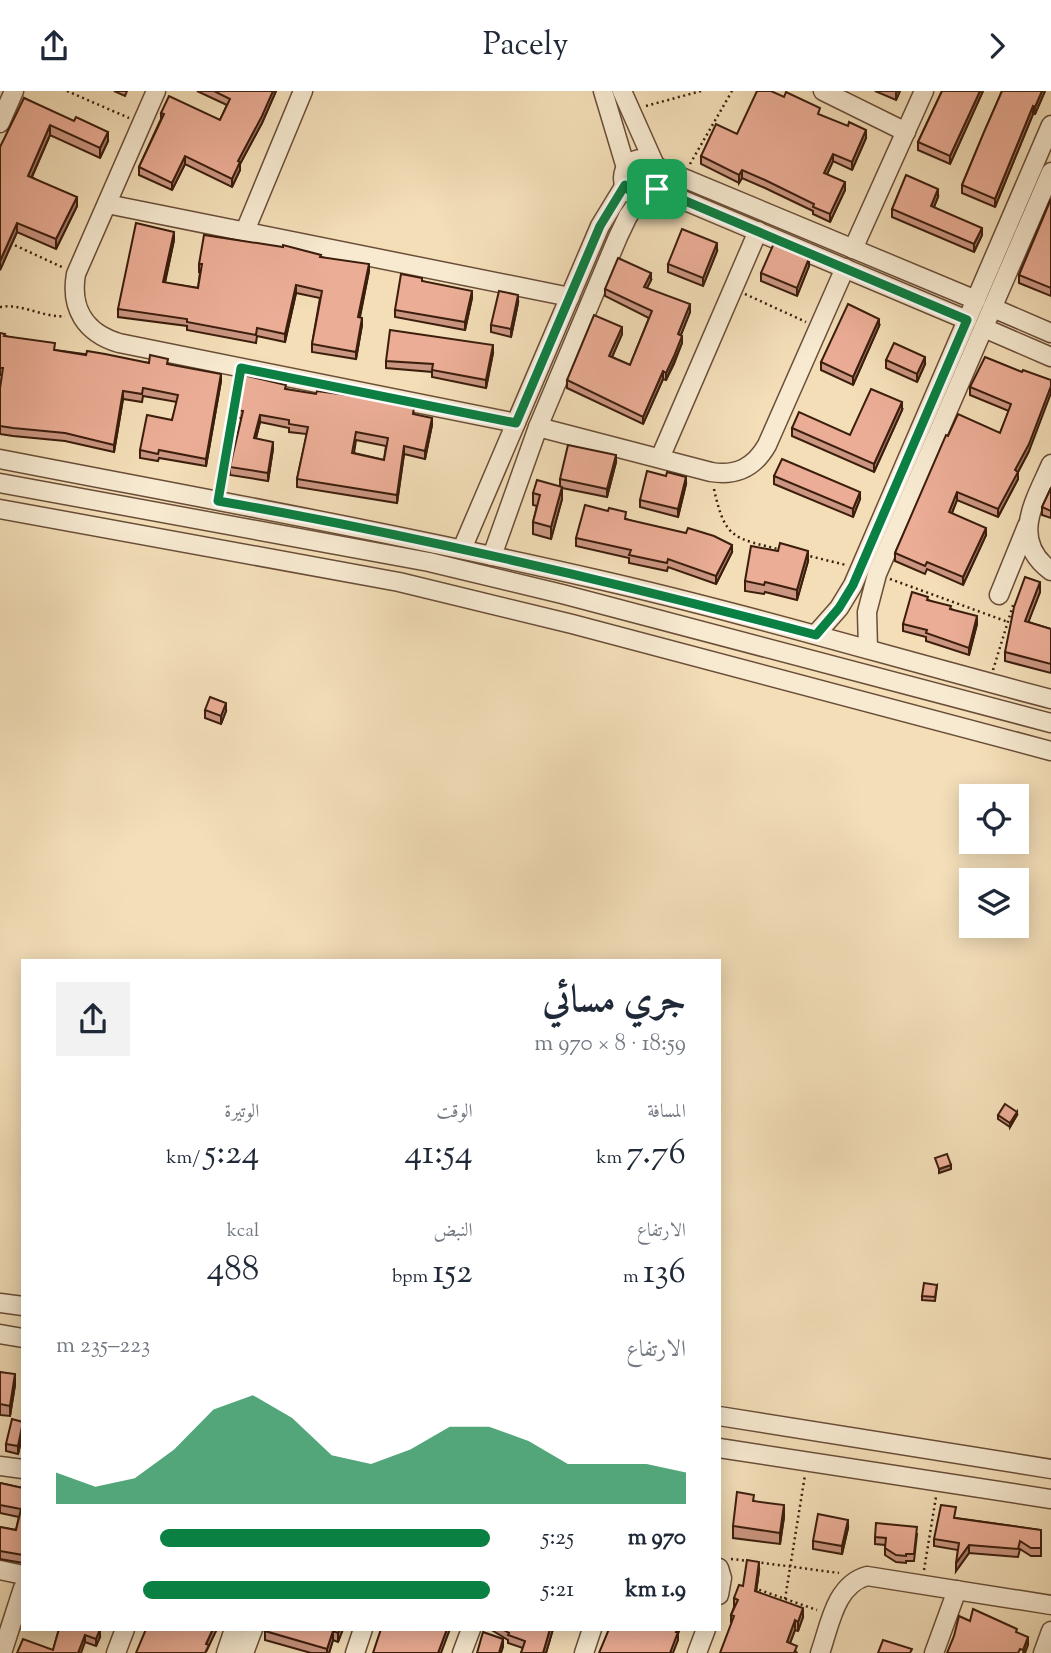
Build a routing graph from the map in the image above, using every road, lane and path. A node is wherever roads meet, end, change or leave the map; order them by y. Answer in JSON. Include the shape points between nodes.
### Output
{"nodes":[{"id":1,"x":14,"y":91,"type":"edge"},
{"id":2,"x":67,"y":91,"type":"edge"},
{"id":3,"x":156,"y":91,"type":"edge"},
{"id":4,"x":303,"y":91,"type":"edge"},
{"id":5,"x":603,"y":91,"type":"edge"},
{"id":6,"x":622,"y":91,"type":"edge"},
{"id":7,"x":701,"y":91,"type":"edge"},
{"id":8,"x":732,"y":91,"type":"edge"},
{"id":9,"x":823,"y":91,"type":"edge"},
{"id":10,"x":924,"y":91,"type":"edge"},
{"id":11,"x":629,"y":111,"type":"junction"},
{"id":12,"x":0,"y":123,"type":"edge"},
{"id":13,"x":142,"y":124,"type":"junction"},
{"id":14,"x":1051,"y":125,"type":"edge"},
{"id":15,"x":906,"y":132,"type":"junction"},
{"id":16,"x":656,"y":165,"type":"junction"},
{"id":17,"x":1051,"y":172,"type":"edge"},
{"id":18,"x":625,"y":176,"type":"junction"},
{"id":19,"x":682,"y":177,"type":"junction"},
{"id":20,"x":650,"y":193,"type":"junction"},
{"id":21,"x":107,"y":204,"type":"junction"},
{"id":22,"x":758,"y":231,"type":"junction"},
{"id":23,"x":245,"y":232,"type":"junction"},
{"id":24,"x":0,"y":238,"type":"edge"},
{"id":25,"x":853,"y":249,"type":"junction"},
{"id":26,"x":845,"y":268,"type":"junction"},
{"id":27,"x":76,"y":274,"type":"junction"},
{"id":28,"x":733,"y":289,"type":"junction"},
{"id":29,"x":570,"y":297,"type":"junction"},
{"id":30,"x":976,"y":300,"type":"junction"},
{"id":31,"x":0,"y":307,"type":"edge"},
{"id":32,"x":993,"y":308,"type":"junction"},
{"id":33,"x":78,"y":312,"type":"junction"},
{"id":34,"x":967,"y":320,"type":"junction"},
{"id":35,"x":819,"y":327,"type":"junction"},
{"id":36,"x":984,"y":328,"type":"junction"},
{"id":37,"x":1051,"y":333,"type":"edge"},
{"id":38,"x":1051,"y":357,"type":"edge"},
{"id":39,"x":241,"y":368,"type":"junction"},
{"id":40,"x":516,"y":423,"type":"junction"},
{"id":41,"x":538,"y":427,"type":"junction"},
{"id":42,"x":660,"y":458,"type":"junction"},
{"id":43,"x":0,"y":459,"type":"edge"},
{"id":44,"x":1051,"y":464,"type":"edge"},
{"id":45,"x":710,"y":472,"type":"junction"},
{"id":46,"x":0,"y":483,"type":"edge"},
{"id":47,"x":218,"y":501,"type":"junction"},
{"id":48,"x":0,"y":509,"type":"edge"},
{"id":49,"x":1028,"y":522,"type":"junction"},
{"id":50,"x":462,"y":549,"type":"junction"},
{"id":51,"x":783,"y":550,"type":"edge"},
{"id":52,"x":796,"y":553,"type":"edge"},
{"id":53,"x":492,"y":556,"type":"junction"},
{"id":54,"x":872,"y":564,"type":"junction"},
{"id":55,"x":1051,"y":571,"type":"edge"},
{"id":56,"x":1008,"y":596,"type":"joint"},
{"id":57,"x":1008,"y":622,"type":"junction"},
{"id":58,"x":816,"y":635,"type":"junction"},
{"id":59,"x":869,"y":649,"type":"junction"},
{"id":60,"x":781,"y":652,"type":"junction"},
{"id":61,"x":774,"y":678,"type":"junction"},
{"id":62,"x":989,"y":683,"type":"junction"},
{"id":63,"x":1051,"y":699,"type":"edge"},
{"id":64,"x":1051,"y":723,"type":"edge"},
{"id":65,"x":1051,"y":751,"type":"edge"},
{"id":66,"x":0,"y":1303,"type":"edge"},
{"id":67,"x":21,"y":1306,"type":"edge"},
{"id":68,"x":0,"y":1335,"type":"edge"},
{"id":69,"x":21,"y":1338,"type":"edge"},
{"id":70,"x":721,"y":1416,"type":"edge"},
{"id":71,"x":721,"y":1448,"type":"edge"},
{"id":72,"x":808,"y":1461,"type":"junction"},
{"id":73,"x":0,"y":1466,"type":"edge"},
{"id":74,"x":21,"y":1469,"type":"edge"},
{"id":75,"x":1051,"y":1469,"type":"edge"},
{"id":76,"x":939,"y":1482,"type":"junction"},
{"id":77,"x":1051,"y":1499,"type":"edge"},
{"id":78,"x":725,"y":1563,"type":"edge"},
{"id":79,"x":790,"y":1566,"type":"junction"},
{"id":80,"x":0,"y":1570,"type":"edge"},
{"id":81,"x":841,"y":1573,"type":"dead end"},
{"id":82,"x":21,"y":1575,"type":"edge"},
{"id":83,"x":721,"y":1584,"type":"edge"},
{"id":84,"x":921,"y":1584,"type":"junction"},
{"id":85,"x":747,"y":1586,"type":"edge"},
{"id":86,"x":957,"y":1590,"type":"junction"},
{"id":87,"x":21,"y":1594,"type":"edge"},
{"id":88,"x":785,"y":1599,"type":"junction"},
{"id":89,"x":1051,"y":1605,"type":"edge"},
{"id":90,"x":834,"y":1616,"type":"junction"},
{"id":91,"x":124,"y":1631,"type":"edge"},
{"id":92,"x":233,"y":1631,"type":"edge"},
{"id":93,"x":252,"y":1631,"type":"edge"},
{"id":94,"x":362,"y":1631,"type":"edge"},
{"id":95,"x":470,"y":1631,"type":"edge"},
{"id":96,"x":591,"y":1631,"type":"edge"},
{"id":97,"x":705,"y":1631,"type":"edge"},
{"id":98,"x":1051,"y":1631,"type":"edge"},
{"id":99,"x":2,"y":1653,"type":"edge"},
{"id":100,"x":116,"y":1653,"type":"edge"},
{"id":101,"x":226,"y":1653,"type":"edge"},
{"id":102,"x":244,"y":1653,"type":"edge"},
{"id":103,"x":355,"y":1653,"type":"edge"},
{"id":104,"x":462,"y":1653,"type":"edge"},
{"id":105,"x":584,"y":1653,"type":"edge"},
{"id":106,"x":697,"y":1653,"type":"edge"},
{"id":107,"x":820,"y":1653,"type":"edge"},
{"id":108,"x":934,"y":1653,"type":"edge"},
{"id":109,"x":1043,"y":1653,"type":"edge"}],
"edges":[{"from":1,"to":12,"type":"street"},
{"from":2,"to":13,"type":"path"},
{"from":3,"to":13,"type":"street"},
{"from":4,"to":23,"type":"street"},
{"from":5,"to":18,"type":"street"},
{"from":6,"to":11,"type":"street"},
{"from":7,"to":11,"type":"path"},
{"from":8,"to":19,"type":"path"},
{"from":9,"to":15,"type":"street"},
{"from":10,"to":15,"type":"street"},
{"from":11,"to":16,"type":"street"},
{"from":13,"to":21,"type":"street"},
{"from":14,"to":30,"type":"street"},
{"from":15,"to":25,"type":"street"},
{"from":16,"to":18,"type":"street","via":[[639,159]]},
{"from":16,"to":19,"type":"street"},
{"from":16,"to":20,"type":"street","via":[[661,178]]},
{"from":17,"to":32,"type":"street"},
{"from":18,"to":20,"type":"street","via":[[629,191]]},
{"from":18,"to":29,"type":"street"},
{"from":19,"to":25,"type":"street"},
{"from":20,"to":22,"type":"street"},
{"from":20,"to":41,"type":"street","via":[[622,226]]},
{"from":21,"to":23,"type":"street"},
{"from":21,"to":27,"type":"street"},
{"from":22,"to":26,"type":"street"},
{"from":22,"to":28,"type":"street"},
{"from":23,"to":29,"type":"street"},
{"from":24,"to":27,"type":"path"},
{"from":25,"to":30,"type":"street"},
{"from":26,"to":34,"type":"street"},
{"from":26,"to":35,"type":"street"},
{"from":27,"to":33,"type":"street"},
{"from":28,"to":35,"type":"path"},
{"from":28,"to":42,"type":"street"},
{"from":29,"to":40,"type":"street"},
{"from":30,"to":34,"type":"street"},
{"from":31,"to":33,"type":"path","via":[[52,316]]},
{"from":32,"to":36,"type":"street"},
{"from":32,"to":37,"type":"street"},
{"from":33,"to":39,"type":"street","via":[[85,324],[106,340]]},
{"from":34,"to":54,"type":"street"},
{"from":35,"to":45,"type":"street","via":[[760,457],[737,472]]},
{"from":36,"to":38,"type":"street"},
{"from":36,"to":54,"type":"street"},
{"from":39,"to":40,"type":"street"},
{"from":39,"to":47,"type":"path"},
{"from":40,"to":50,"type":"street"},
{"from":41,"to":42,"type":"street"},
{"from":41,"to":53,"type":"street"},
{"from":42,"to":45,"type":"street"},
{"from":43,"to":47,"type":"street"},
{"from":44,"to":49,"type":"street"},
{"from":45,"to":51,"type":"path","via":[[726,526],[744,541]]},
{"from":46,"to":60,"type":"street","via":[[429,562]]},
{"from":47,"to":50,"type":"street"},
{"from":48,"to":61,"type":"street","via":[[399,582]]},
{"from":49,"to":55,"type":"street","via":[[1032,548]]},
{"from":49,"to":56,"type":"street"},
{"from":50,"to":53,"type":"street"},
{"from":52,"to":54,"type":"path"},
{"from":53,"to":58,"type":"street"},
{"from":54,"to":57,"type":"path"},
{"from":54,"to":58,"type":"street"},
{"from":54,"to":59,"type":"street"},
{"from":56,"to":57,"type":"path"},
{"from":57,"to":62,"type":"path"},
{"from":58,"to":59,"type":"street"},
{"from":59,"to":62,"type":"street"},
{"from":60,"to":61,"type":"street"},
{"from":60,"to":64,"type":"street"},
{"from":61,"to":65,"type":"street"},
{"from":62,"to":63,"type":"street"},
{"from":66,"to":67,"type":"street"},
{"from":68,"to":69,"type":"street"},
{"from":70,"to":75,"type":"street"},
{"from":71,"to":72,"type":"street"},
{"from":72,"to":76,"type":"street"},
{"from":72,"to":79,"type":"path"},
{"from":73,"to":74,"type":"street"},
{"from":76,"to":77,"type":"street"},
{"from":76,"to":84,"type":"path"},
{"from":78,"to":79,"type":"path"},
{"from":78,"to":83,"type":"street"},
{"from":79,"to":81,"type":"path"},
{"from":79,"to":88,"type":"path"},
{"from":80,"to":82,"type":"street"},
{"from":84,"to":86,"type":"street"},
{"from":84,"to":90,"type":"street","via":[[877,1577],[857,1579],[842,1592]]},
{"from":85,"to":88,"type":"path"},
{"from":86,"to":89,"type":"street"},
{"from":86,"to":108,"type":"street"},
{"from":87,"to":99,"type":"street"},
{"from":88,"to":90,"type":"path"},
{"from":90,"to":107,"type":"street"},
{"from":91,"to":100,"type":"street"},
{"from":92,"to":101,"type":"street"},
{"from":93,"to":102,"type":"street"},
{"from":94,"to":103,"type":"street"},
{"from":95,"to":104,"type":"street"},
{"from":96,"to":105,"type":"street"},
{"from":97,"to":106,"type":"street"},
{"from":98,"to":109,"type":"street"}]}
